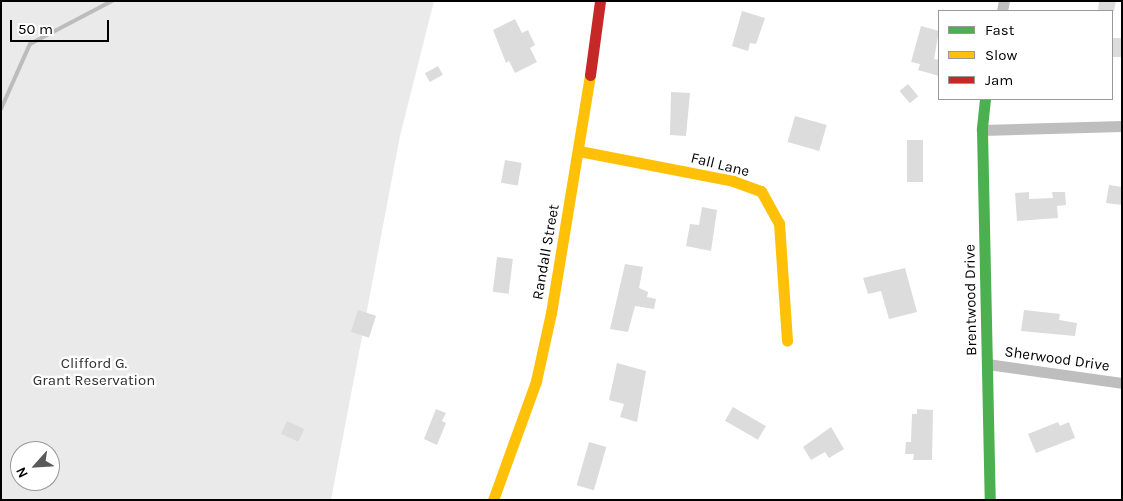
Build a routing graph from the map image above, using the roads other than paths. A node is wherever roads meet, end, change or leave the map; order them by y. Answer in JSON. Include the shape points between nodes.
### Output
{"nodes":[{"id":1,"x":600,"y":1,"type":"edge"},
{"id":2,"x":985,"y":100,"type":"edge"},
{"id":3,"x":1122,"y":126,"type":"edge"},
{"id":4,"x":982,"y":130,"type":"junction"},
{"id":5,"x":579,"y":151,"type":"junction"},
{"id":6,"x":786,"y":341,"type":"dead end"},
{"id":7,"x":987,"y":364,"type":"junction"},
{"id":8,"x":1122,"y":383,"type":"edge"},
{"id":9,"x":492,"y":500,"type":"edge"},
{"id":10,"x":990,"y":500,"type":"edge"}],
"edges":[{"from":1,"to":5,"type":"street","name":"Randall Street"},
{"from":2,"to":4,"type":"street","name":"Brentwood Drive"},
{"from":3,"to":4,"type":"street"},
{"from":4,"to":7,"type":"street","name":"Brentwood Drive"},
{"from":5,"to":6,"type":"street","name":"Fall Lane","via":[[733,180],[761,192],[779,223]]},
{"from":5,"to":9,"type":"street","name":"Randall Street","via":[[536,381]]},
{"from":7,"to":8,"type":"street","name":"Sherwood Drive"},
{"from":7,"to":10,"type":"street","name":"Brentwood Drive"}]}
